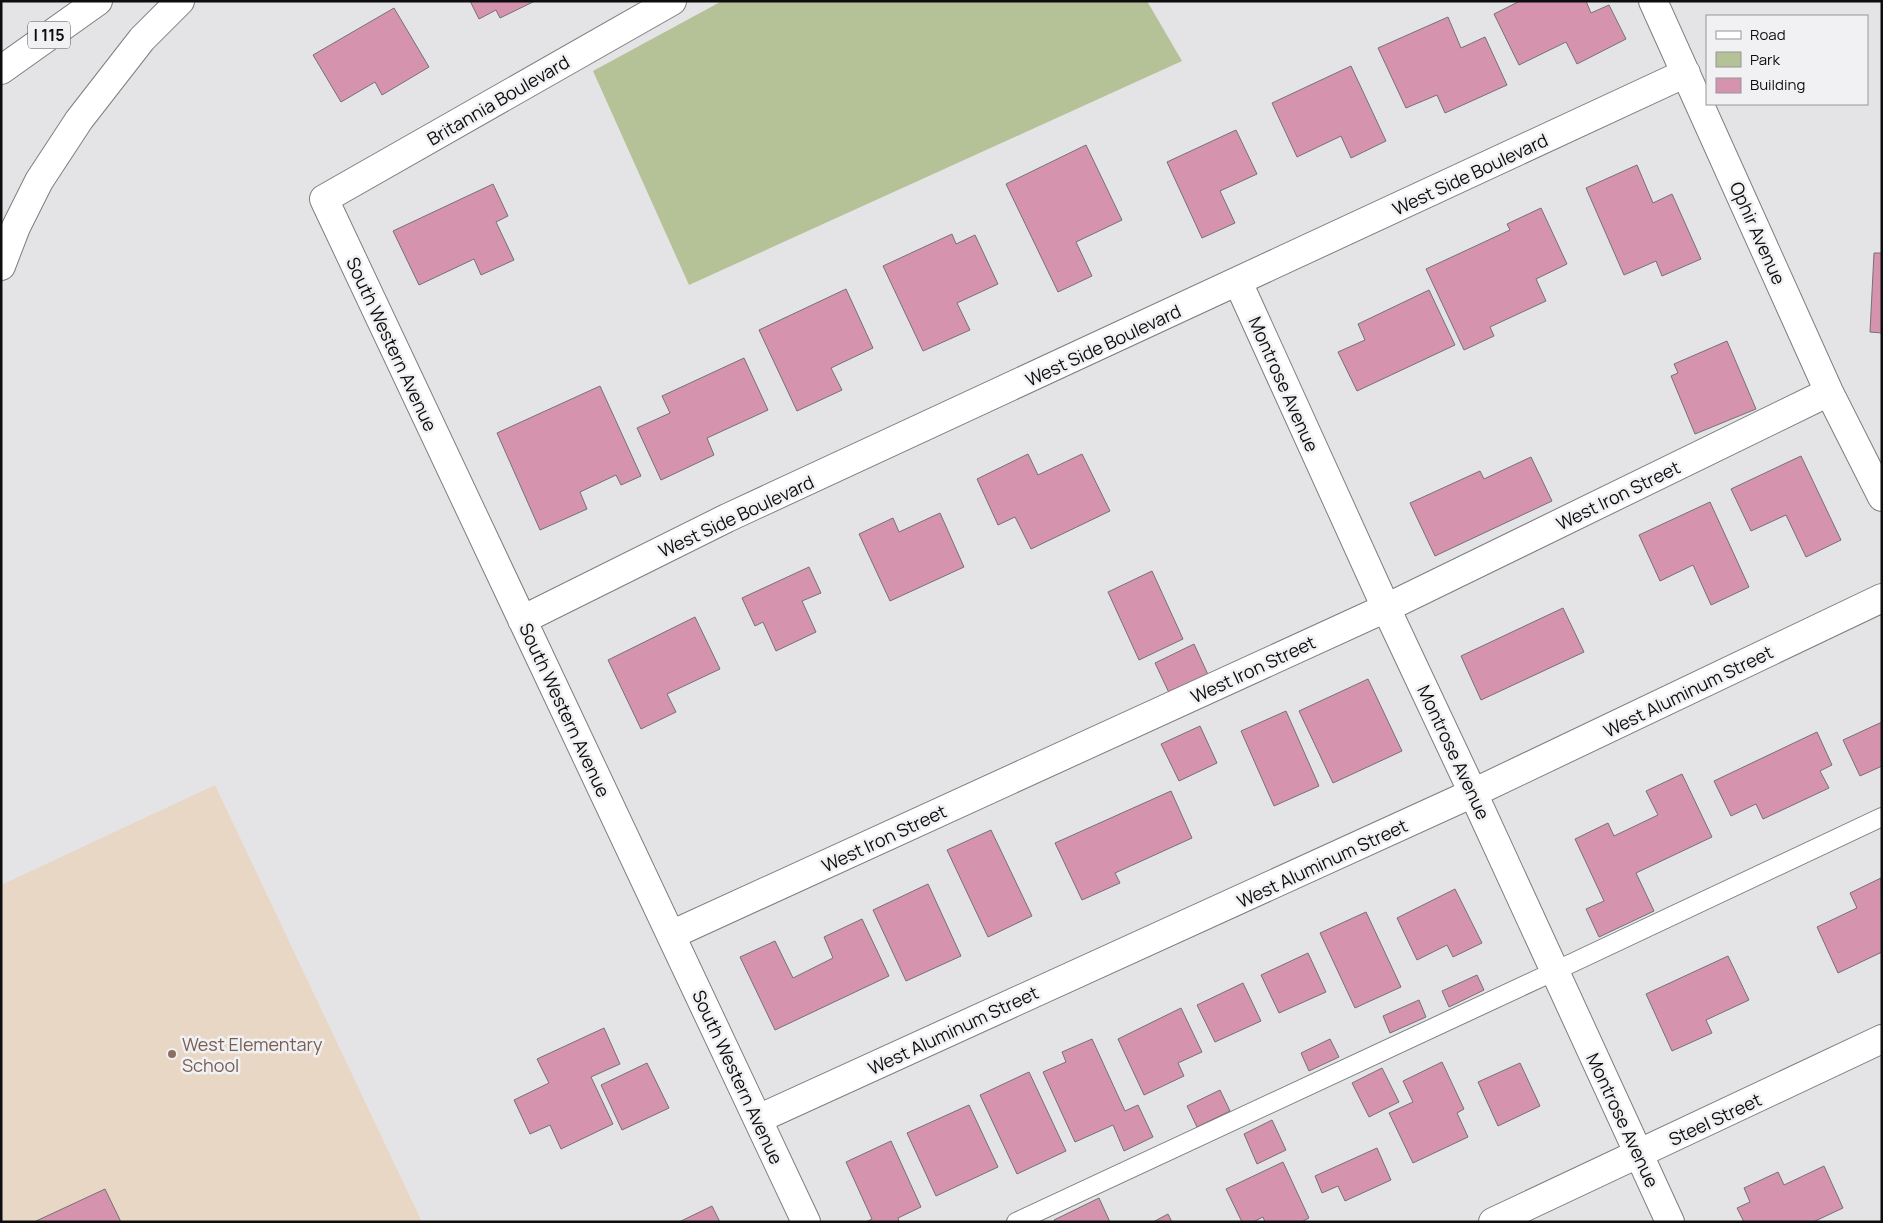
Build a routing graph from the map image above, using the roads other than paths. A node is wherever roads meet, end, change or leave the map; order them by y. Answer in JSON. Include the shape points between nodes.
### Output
{"nodes":[{"id":1,"x":98,"y":1,"type":"edge"},
{"id":2,"x":180,"y":1,"type":"edge"},
{"id":3,"x":672,"y":1,"type":"edge"},
{"id":4,"x":1653,"y":1,"type":"edge"},
{"id":5,"x":1,"y":70,"type":"edge"},
{"id":6,"x":1686,"y":73,"type":"junction"},
{"id":7,"x":324,"y":199,"type":"joint"},
{"id":8,"x":1,"y":266,"type":"edge"},
{"id":9,"x":1238,"y":282,"type":"junction"},
{"id":10,"x":1829,"y":392,"type":"junction"},
{"id":11,"x":1882,"y":498,"type":"edge"},
{"id":12,"x":1882,"y":598,"type":"edge"},
{"id":13,"x":1386,"y":608,"type":"junction"},
{"id":14,"x":522,"y":620,"type":"junction"},
{"id":15,"x":1473,"y":793,"type":"junction"},
{"id":16,"x":1882,"y":817,"type":"edge"},
{"id":17,"x":671,"y":935,"type":"junction"},
{"id":18,"x":1555,"y":971,"type":"junction"},
{"id":19,"x":1882,"y":1040,"type":"edge"},
{"id":20,"x":758,"y":1119,"type":"junction"},
{"id":21,"x":1639,"y":1155,"type":"junction"},
{"id":22,"x":806,"y":1222,"type":"edge"},
{"id":23,"x":1016,"y":1222,"type":"edge"},
{"id":24,"x":1493,"y":1222,"type":"edge"},
{"id":25,"x":1670,"y":1222,"type":"edge"}],
"edges":[{"from":1,"to":5,"type":"main road","number":"I 115"},
{"from":2,"to":8,"type":"main road","via":[[142,39],[79,120],[39,181],[16,226]]},
{"from":3,"to":7,"type":"main road","name":"Britannia Boulevard"},
{"from":4,"to":6,"type":"main road"},
{"from":6,"to":9,"type":"main road","name":"West Side Boulevard"},
{"from":6,"to":10,"type":"main road","name":"Ophir Avenue"},
{"from":7,"to":14,"type":"main road","name":"South Western Avenue"},
{"from":9,"to":13,"type":"main road","name":"Montrose Avenue"},
{"from":9,"to":14,"type":"main road","name":"West Side Boulevard","via":[[727,518]]},
{"from":10,"to":11,"type":"main road","name":"Ophir Avenue"},
{"from":10,"to":13,"type":"main road","name":"West Iron Street"},
{"from":12,"to":15,"type":"main road","name":"West Aluminum Street"},
{"from":13,"to":15,"type":"main road","name":"Montrose Avenue"},
{"from":13,"to":17,"type":"main road","name":"West Iron Street"},
{"from":14,"to":17,"type":"main road","name":"South Western Avenue"},
{"from":15,"to":18,"type":"main road","name":"Montrose Avenue"},
{"from":15,"to":20,"type":"main road","name":"West Aluminum Street"},
{"from":16,"to":18,"type":"lane"},
{"from":17,"to":20,"type":"main road","name":"South Western Avenue"},
{"from":18,"to":21,"type":"main road","name":"Montrose Avenue"},
{"from":18,"to":23,"type":"lane"},
{"from":19,"to":21,"type":"main road","name":"Steel Street"},
{"from":20,"to":22,"type":"main road","name":"South Western Avenue"},
{"from":21,"to":24,"type":"main road","name":"Steel Street"},
{"from":21,"to":25,"type":"main road","name":"Montrose Avenue"}]}
